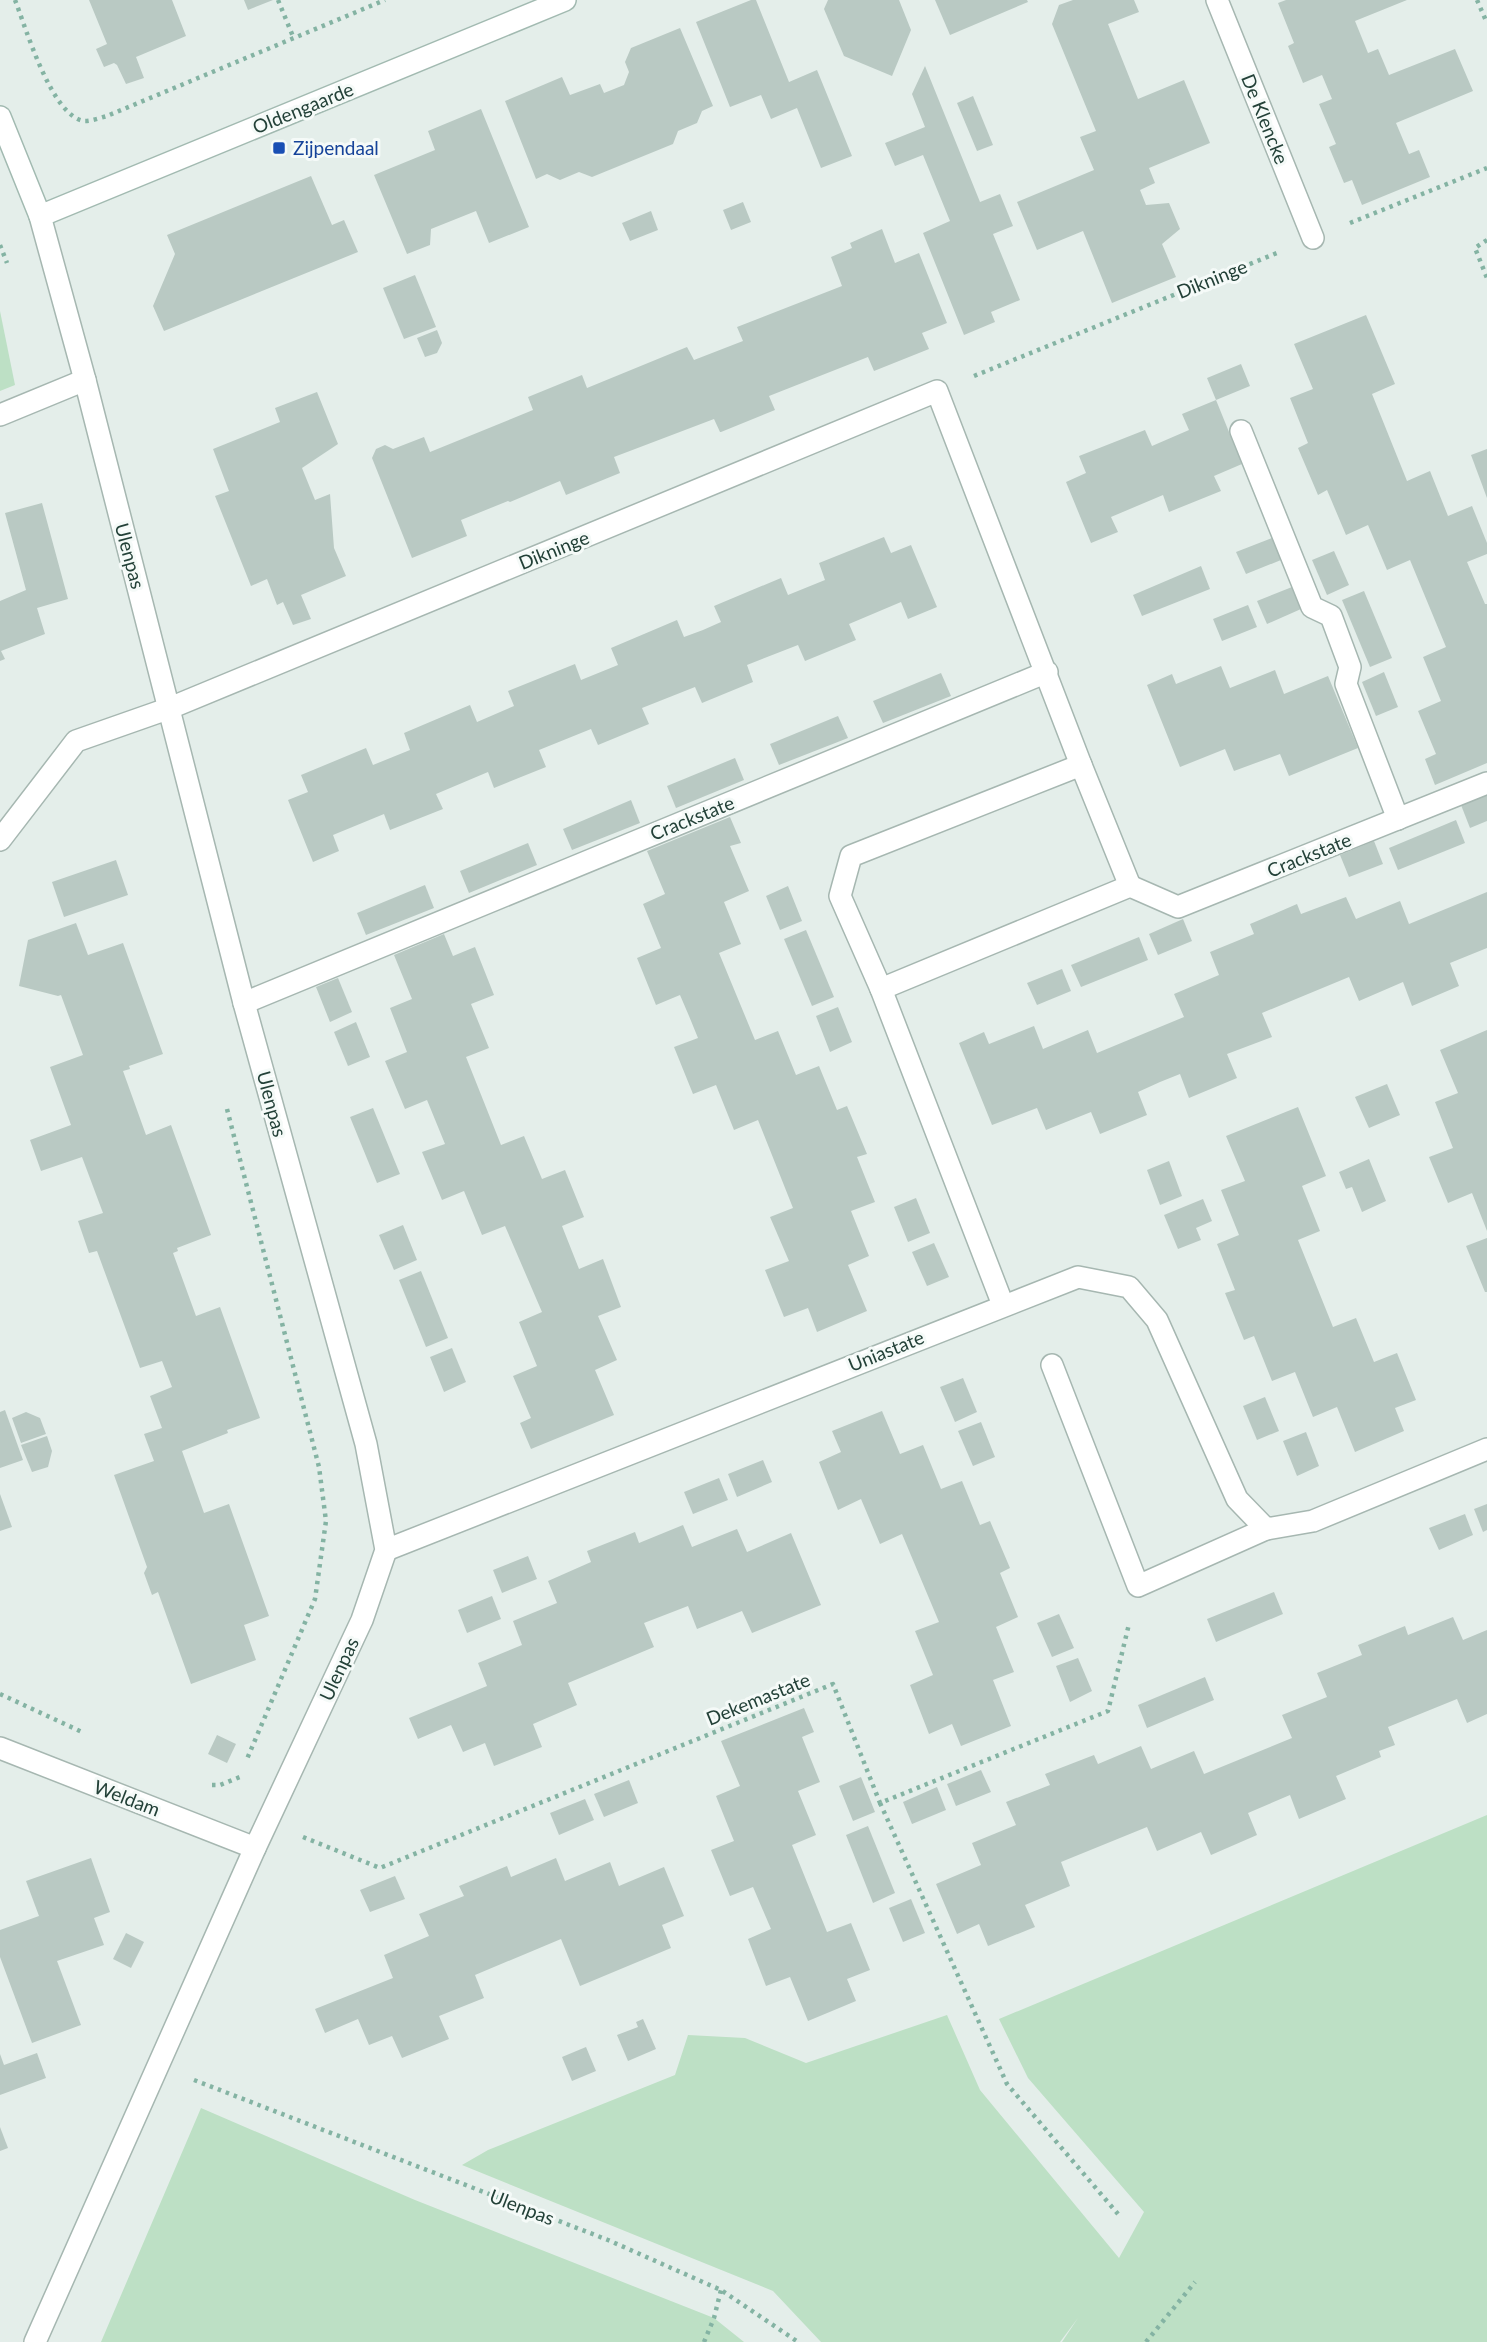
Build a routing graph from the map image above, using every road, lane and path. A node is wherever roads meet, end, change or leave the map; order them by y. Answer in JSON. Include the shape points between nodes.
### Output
{"nodes":[{"id":1,"x":15,"y":0,"type":"edge"},
{"id":2,"x":278,"y":0,"type":"edge"},
{"id":3,"x":385,"y":0,"type":"edge"},
{"id":4,"x":565,"y":0,"type":"edge"},
{"id":5,"x":1217,"y":0,"type":"edge"},
{"id":6,"x":1477,"y":0,"type":"edge"},
{"id":7,"x":534,"y":6,"type":"edge"},
{"id":8,"x":1487,"y":23,"type":"edge"},
{"id":9,"x":294,"y":38,"type":"junction"},
{"id":10,"x":0,"y":117,"type":"edge"},
{"id":11,"x":1487,"y":168,"type":"edge"},
{"id":12,"x":40,"y":216,"type":"junction"},
{"id":13,"x":1313,"y":238,"type":"junction"},
{"id":14,"x":1487,"y":240,"type":"edge"},
{"id":15,"x":0,"y":245,"type":"edge"},
{"id":16,"x":9,"y":267,"type":"dead end"},
{"id":17,"x":1487,"y":278,"type":"edge"},
{"id":18,"x":85,"y":380,"type":"junction"},
{"id":19,"x":937,"y":391,"type":"junction"},
{"id":20,"x":0,"y":415,"type":"edge"},
{"id":21,"x":1241,"y":431,"type":"dead end"},
{"id":22,"x":1047,"y":672,"type":"junction"},
{"id":23,"x":170,"y":708,"type":"junction"},
{"id":24,"x":1081,"y":765,"type":"junction"},
{"id":25,"x":1487,"y":783,"type":"edge"},
{"id":26,"x":1398,"y":819,"type":"junction"},
{"id":27,"x":0,"y":840,"type":"edge"},
{"id":28,"x":1130,"y":886,"type":"junction"},
{"id":29,"x":881,"y":989,"type":"junction"},
{"id":30,"x":244,"y":1003,"type":"junction"},
{"id":31,"x":224,"y":1098,"type":"dead end"},
{"id":32,"x":1003,"y":1305,"type":"junction"},
{"id":33,"x":1052,"y":1365,"type":"dead end"},
{"id":34,"x":1487,"y":1449,"type":"edge"},
{"id":35,"x":1266,"y":1529,"type":"junction"},
{"id":36,"x":386,"y":1550,"type":"junction"},
{"id":37,"x":1138,"y":1586,"type":"junction"},
{"id":38,"x":0,"y":1694,"type":"edge"},
{"id":39,"x":84,"y":1733,"type":"dead end"},
{"id":40,"x":0,"y":1748,"type":"edge"},
{"id":41,"x":206,"y":1784,"type":"dead end"},
{"id":42,"x":880,"y":1803,"type":"junction"},
{"id":43,"x":267,"y":1822,"type":"junction"},
{"id":44,"x":255,"y":1848,"type":"junction"},
{"id":45,"x":157,"y":2066,"type":"junction"},
{"id":46,"x":1118,"y":2214,"type":"dead end"},
{"id":47,"x":1195,"y":2282,"type":"dead end"},
{"id":48,"x":721,"y":2290,"type":"junction"},
{"id":49,"x":34,"y":2342,"type":"edge"},
{"id":50,"x":704,"y":2342,"type":"edge"},
{"id":51,"x":798,"y":2342,"type":"edge"},
{"id":52,"x":1146,"y":2342,"type":"edge"}],
"edges":[{"from":1,"to":9,"type":"path","via":[[50,88],[67,113],[84,121],[107,116]]},
{"from":2,"to":9,"type":"path"},
{"from":3,"to":9,"type":"path"},
{"from":4,"to":7,"type":"street","name":"Oldengaarde"},
{"from":5,"to":13,"type":"street","name":"De Klencke"},
{"from":6,"to":8,"type":"path"},
{"from":7,"to":12,"type":"street","name":"Oldengaarde"},
{"from":10,"to":12,"type":"street","name":"Ulenpas"},
{"from":11,"to":13,"type":"path","name":"Dikninge"},
{"from":12,"to":18,"type":"street","name":"Ulenpas"},
{"from":13,"to":19,"type":"path","name":"Dikninge"},
{"from":14,"to":17,"type":"path","via":[[1475,248]]},
{"from":15,"to":16,"type":"path"},
{"from":18,"to":20,"type":"street"},
{"from":18,"to":23,"type":"street","name":"Ulenpas"},
{"from":19,"to":22,"type":"street"},
{"from":19,"to":23,"type":"street","name":"Dikninge"},
{"from":21,"to":26,"type":"street","via":[[1312,607],[1331,616],[1350,667],[1346,684]]},
{"from":22,"to":24,"type":"street"},
{"from":22,"to":30,"type":"street","name":"Crackstate"},
{"from":23,"to":27,"type":"street","name":"Dikninge","via":[[76,741]]},
{"from":23,"to":30,"type":"street","name":"Ulenpas"},
{"from":24,"to":28,"type":"street"},
{"from":24,"to":29,"type":"street","via":[[851,856],[840,896]]},
{"from":25,"to":26,"type":"street","name":"Crackstate"},
{"from":26,"to":28,"type":"street","name":"Crackstate","via":[[1178,907]]},
{"from":28,"to":29,"type":"street"},
{"from":29,"to":32,"type":"street"},
{"from":30,"to":36,"type":"street","name":"Ulenpas","via":[[366,1444]]},
{"from":31,"to":41,"type":"path","via":[[319,1467],[326,1521],[315,1599],[239,1778]]},
{"from":32,"to":35,"type":"street","name":"Uniastate","via":[[1078,1277],[1129,1287],[1157,1320],[1237,1499]]},
{"from":32,"to":36,"type":"street","name":"Uniastate"},
{"from":33,"to":37,"type":"street"},
{"from":34,"to":35,"type":"street","via":[[1312,1521]]},
{"from":35,"to":37,"type":"street"},
{"from":36,"to":43,"type":"street","name":"Ulenpas","via":[[362,1620]]},
{"from":37,"to":42,"type":"path","via":[[1108,1711]]},
{"from":38,"to":39,"type":"path"},
{"from":40,"to":44,"type":"street","name":"Weldam"},
{"from":42,"to":43,"type":"path","name":"Dekemastate","via":[[833,1684],[380,1868]]},
{"from":42,"to":46,"type":"path","via":[[1007,2084]]},
{"from":43,"to":44,"type":"street","name":"Ulenpas"},
{"from":44,"to":45,"type":"street","name":"Ulenpas"},
{"from":45,"to":48,"type":"path","name":"Ulenpas","via":[[608,2240]]},
{"from":45,"to":49,"type":"street","name":"Ulenpas"},
{"from":47,"to":52,"type":"path"},
{"from":48,"to":50,"type":"path"},
{"from":48,"to":51,"type":"path","name":"Ulenpas"}]}
